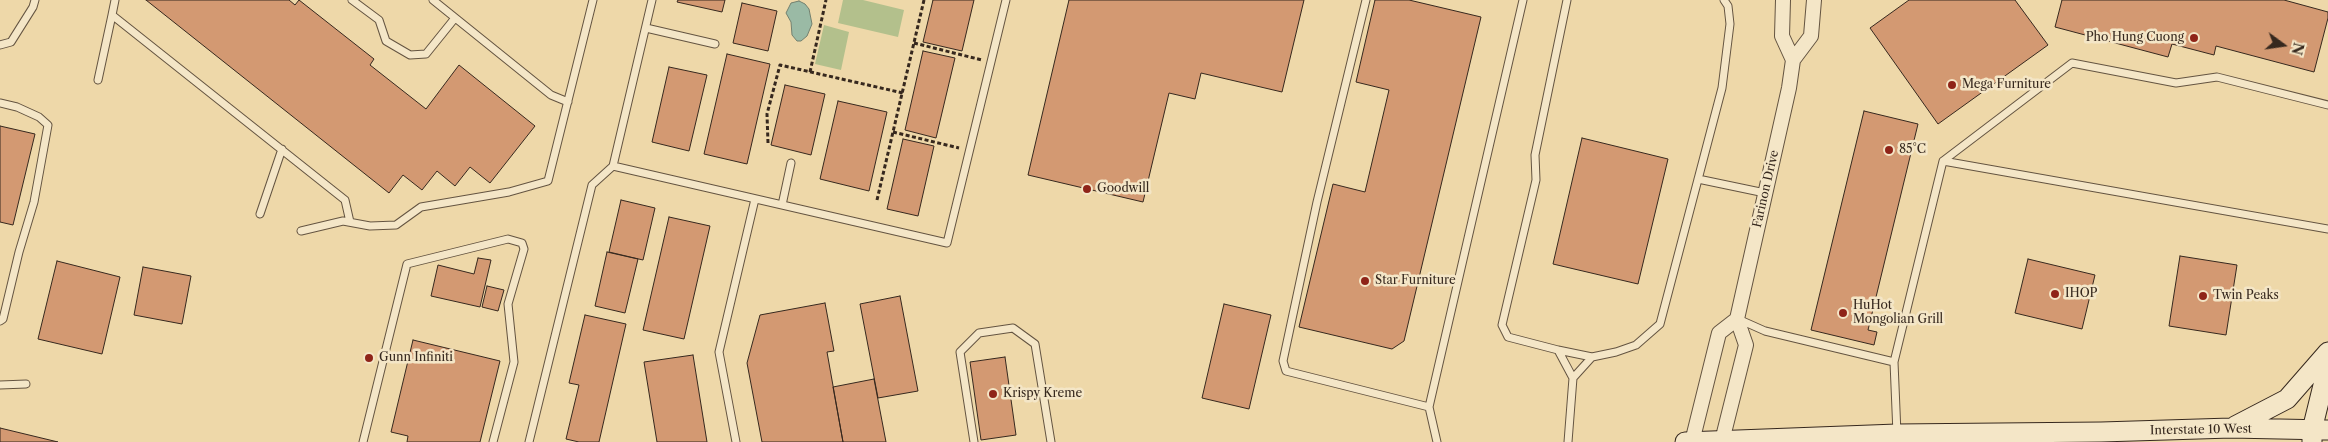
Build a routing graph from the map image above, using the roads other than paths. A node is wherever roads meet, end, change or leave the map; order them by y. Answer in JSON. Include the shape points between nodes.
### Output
{"nodes":[{"id":1,"x":35,"y":0,"type":"edge"},
{"id":2,"x":115,"y":0,"type":"edge"},
{"id":3,"x":352,"y":0,"type":"edge"},
{"id":4,"x":433,"y":0,"type":"edge"},
{"id":5,"x":593,"y":0,"type":"edge"},
{"id":6,"x":652,"y":0,"type":"edge"},
{"id":7,"x":1006,"y":0,"type":"edge"},
{"id":8,"x":1366,"y":0,"type":"edge"},
{"id":9,"x":1523,"y":0,"type":"edge"},
{"id":10,"x":1567,"y":0,"type":"edge"},
{"id":11,"x":1724,"y":0,"type":"edge"},
{"id":12,"x":1783,"y":0,"type":"edge"},
{"id":13,"x":1814,"y":0,"type":"edge"},
{"id":14,"x":112,"y":14,"type":"junction"},
{"id":15,"x":455,"y":18,"type":"junction"},
{"id":16,"x":646,"y":28,"type":"junction"},
{"id":17,"x":715,"y":44,"type":"dead end"},
{"id":18,"x":0,"y":45,"type":"edge"},
{"id":19,"x":1793,"y":60,"type":"junction"},
{"id":20,"x":98,"y":80,"type":"dead end"},
{"id":21,"x":568,"y":102,"type":"junction"},
{"id":22,"x":0,"y":103,"type":"edge"},
{"id":23,"x":2328,"y":105,"type":"edge"},
{"id":24,"x":282,"y":149,"type":"junction"},
{"id":25,"x":1943,"y":162,"type":"junction"},
{"id":26,"x":791,"y":163,"type":"dead end"},
{"id":27,"x":613,"y":166,"type":"junction"},
{"id":28,"x":1698,"y":180,"type":"junction"},
{"id":29,"x":1765,"y":193,"type":"junction"},
{"id":30,"x":755,"y":199,"type":"junction"},
{"id":31,"x":782,"y":205,"type":"junction"},
{"id":32,"x":260,"y":214,"type":"dead end"},
{"id":33,"x":350,"y":222,"type":"junction"},
{"id":34,"x":2328,"y":229,"type":"edge"},
{"id":35,"x":301,"y":231,"type":"dead end"},
{"id":36,"x":1737,"y":319,"type":"junction"},
{"id":37,"x":0,"y":321,"type":"edge"},
{"id":38,"x":1558,"y":350,"type":"junction"},
{"id":39,"x":2328,"y":352,"type":"edge"},
{"id":40,"x":1592,"y":357,"type":"junction"},
{"id":41,"x":1894,"y":362,"type":"junction"},
{"id":42,"x":2328,"y":365,"type":"edge"},
{"id":43,"x":1573,"y":378,"type":"junction"},
{"id":44,"x":26,"y":384,"type":"dead end"},
{"id":45,"x":0,"y":385,"type":"edge"},
{"id":46,"x":1429,"y":407,"type":"junction"},
{"id":47,"x":2230,"y":428,"type":"junction"},
{"id":48,"x":1897,"y":434,"type":"junction"},
{"id":49,"x":2317,"y":434,"type":"edge"},
{"id":50,"x":1722,"y":441,"type":"edge"},
{"id":51,"x":363,"y":442,"type":"edge"},
{"id":52,"x":493,"y":442,"type":"edge"},
{"id":53,"x":529,"y":442,"type":"edge"},
{"id":54,"x":736,"y":442,"type":"edge"},
{"id":55,"x":974,"y":442,"type":"edge"},
{"id":56,"x":1051,"y":442,"type":"edge"},
{"id":57,"x":1437,"y":442,"type":"edge"},
{"id":58,"x":1568,"y":442,"type":"edge"},
{"id":59,"x":1685,"y":442,"type":"edge"},
{"id":60,"x":1692,"y":442,"type":"edge"},
{"id":61,"x":2252,"y":442,"type":"edge"}],
"edges":[{"from":1,"to":18,"type":"lane","via":[[11,42]]},
{"from":2,"to":14,"type":"lane"},
{"from":3,"to":15,"type":"lane","via":[[378,20],[386,41],[410,55],[426,54]]},
{"from":4,"to":15,"type":"lane"},
{"from":5,"to":21,"type":"lane"},
{"from":6,"to":16,"type":"lane"},
{"from":7,"to":31,"type":"lane","via":[[946,243]]},
{"from":8,"to":46,"type":"lane","via":[[1283,360],[1286,371]]},
{"from":9,"to":46,"type":"lane"},
{"from":10,"to":38,"type":"lane","via":[[1535,155],[1536,180],[1502,325],[1508,337]]},
{"from":11,"to":28,"type":"lane","via":[[1730,24],[1722,88]]},
{"from":12,"to":19,"type":"street","via":[[1782,36]]},
{"from":13,"to":19,"type":"street","name":"Farinon Drive","via":[[1811,36]]},
{"from":14,"to":20,"type":"lane"},
{"from":14,"to":24,"type":"lane"},
{"from":15,"to":21,"type":"lane","via":[[551,94]]},
{"from":16,"to":17,"type":"lane"},
{"from":16,"to":27,"type":"lane"},
{"from":19,"to":29,"type":"street","name":"Farinon Drive"},
{"from":21,"to":33,"type":"lane","via":[[548,181],[509,192],[421,206],[396,225],[370,226]]},
{"from":22,"to":37,"type":"lane","via":[[39,116],[48,125],[34,202]]},
{"from":23,"to":25,"type":"lane","via":[[2217,77],[2176,83],[2072,63]]},
{"from":24,"to":32,"type":"lane"},
{"from":24,"to":33,"type":"lane","via":[[345,200]]},
{"from":25,"to":34,"type":"lane"},
{"from":25,"to":41,"type":"lane"},
{"from":26,"to":31,"type":"lane"},
{"from":27,"to":30,"type":"lane"},
{"from":27,"to":53,"type":"lane","via":[[592,185]]},
{"from":28,"to":29,"type":"lane"},
{"from":28,"to":40,"type":"lane","via":[[1660,324],[1636,345]]},
{"from":29,"to":36,"type":"street","name":"Farinon Drive"},
{"from":30,"to":31,"type":"lane"},
{"from":30,"to":54,"type":"lane","via":[[719,352]]},
{"from":33,"to":35,"type":"lane"},
{"from":36,"to":41,"type":"lane","via":[[1765,332]]},
{"from":36,"to":50,"type":"street","via":[[1746,345]]},
{"from":36,"to":60,"type":"street","via":[[1719,333]]},
{"from":38,"to":40,"type":"lane"},
{"from":38,"to":43,"type":"lane"},
{"from":39,"to":47,"type":"main road","via":[[2287,399]]},
{"from":40,"to":43,"type":"lane"},
{"from":41,"to":48,"type":"lane"},
{"from":42,"to":49,"type":"main road"},
{"from":43,"to":58,"type":"lane"},
{"from":44,"to":45,"type":"lane"},
{"from":46,"to":57,"type":"lane"},
{"from":47,"to":48,"type":"main road","name":"Interstate 10 West"},
{"from":47,"to":49,"type":"main road","name":"Interstate 10 West"},
{"from":47,"to":61,"type":"main road"},
{"from":48,"to":50,"type":"main road","name":"Interstate 10 West"},
{"from":50,"to":60,"type":"main road","name":"Interstate 10 West"},
{"from":51,"to":52,"type":"lane","via":[[407,264],[508,239],[522,243],[524,250],[508,304],[514,362]]},
{"from":55,"to":56,"type":"lane","via":[[960,352],[978,333],[1013,328],[1036,344]]},
{"from":59,"to":60,"type":"main road","name":"Interstate 10 West"}]}
